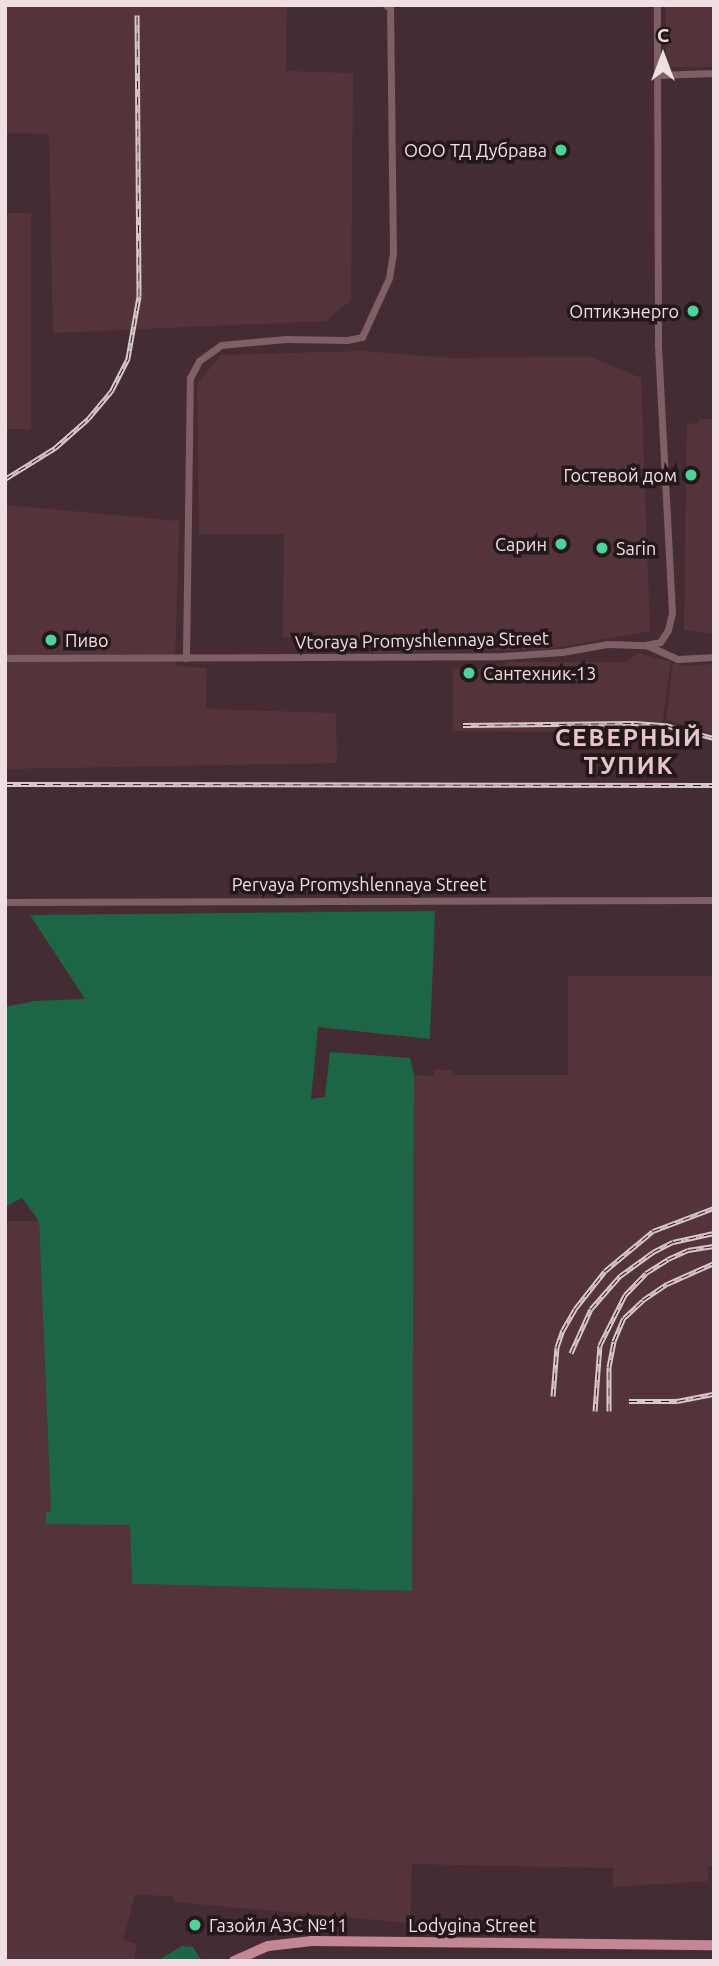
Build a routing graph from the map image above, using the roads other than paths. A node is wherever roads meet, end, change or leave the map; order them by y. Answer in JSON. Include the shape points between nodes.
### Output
{"nodes":[{"id":1,"x":386,"y":5,"type":"edge"},
{"id":2,"x":657,"y":5,"type":"edge"},
{"id":3,"x":714,"y":73,"type":"edge"},
{"id":4,"x":658,"y":75,"type":"junction"},
{"id":5,"x":645,"y":645,"type":"junction"},
{"id":6,"x":714,"y":657,"type":"edge"},
{"id":7,"x":5,"y":658,"type":"edge"},
{"id":8,"x":186,"y":658,"type":"junction"},
{"id":9,"x":714,"y":900,"type":"edge"},
{"id":10,"x":5,"y":902,"type":"edge"},
{"id":11,"x":714,"y":1945,"type":"edge"},
{"id":12,"x":234,"y":1961,"type":"edge"}],
"edges":[{"from":1,"to":8,"type":"street","via":[[390,8],[393,225],[389,278],[362,337],[221,345],[199,361],[190,378]]},
{"from":2,"to":4,"type":"street"},
{"from":3,"to":4,"type":"street"},
{"from":4,"to":5,"type":"street","via":[[658,342],[672,613],[660,642]]},
{"from":5,"to":6,"type":"street","via":[[678,659]]},
{"from":5,"to":8,"type":"street","name":"Vtoraya Promyshlennaya Street","via":[[608,644],[503,656]]},
{"from":7,"to":8,"type":"street","name":"Vtoraya Promyshlennaya Street"},
{"from":9,"to":10,"type":"street","name":"Pervaya Promyshlennaya Street"},
{"from":11,"to":12,"type":"main road","name":"Lodygina Street","via":[[312,1941],[268,1946]]}]}
